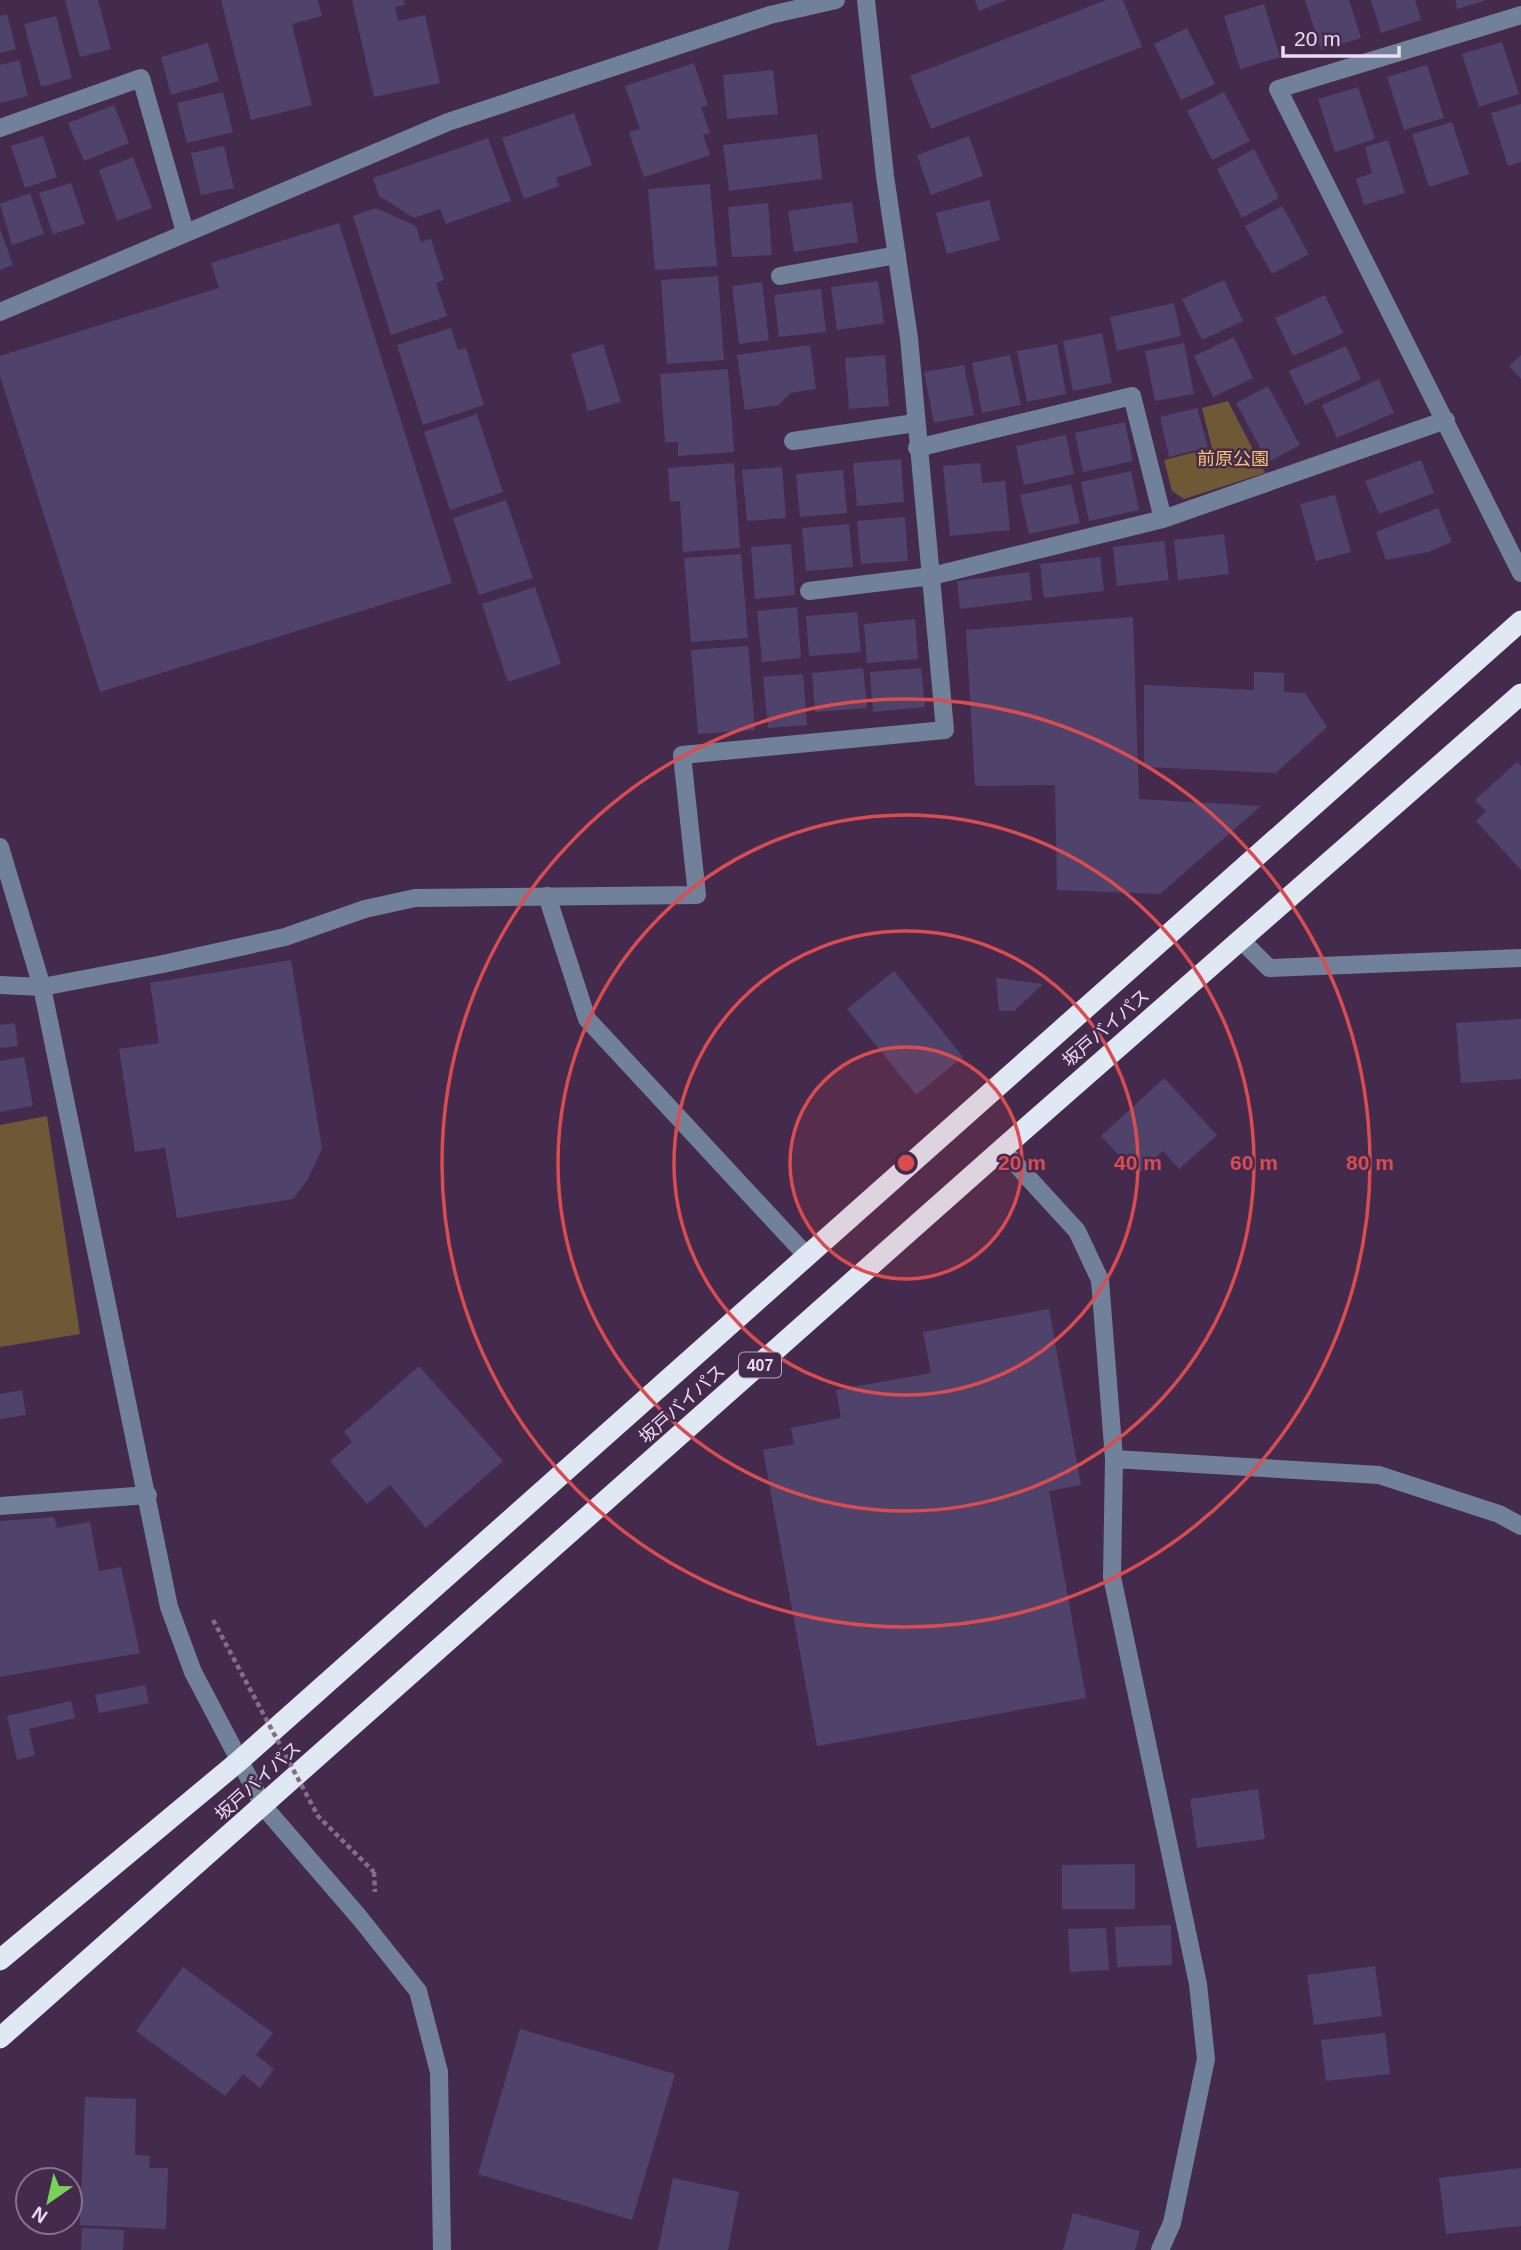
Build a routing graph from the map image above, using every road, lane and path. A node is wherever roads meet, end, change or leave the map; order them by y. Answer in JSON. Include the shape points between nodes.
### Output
{"nodes":[{"id":1,"x":836,"y":0,"type":"edge"},
{"id":2,"x":866,"y":0,"type":"edge"},
{"id":3,"x":768,"y":7,"type":"edge"},
{"id":4,"x":1521,"y":15,"type":"edge"},
{"id":5,"x":0,"y":128,"type":"edge"},
{"id":6,"x":185,"y":232,"type":"junction"},
{"id":7,"x":897,"y":255,"type":"junction"},
{"id":8,"x":780,"y":276,"type":"dead end"},
{"id":9,"x":0,"y":312,"type":"edge"},
{"id":10,"x":1446,"y":420,"type":"junction"},
{"id":11,"x":915,"y":423,"type":"junction"},
{"id":12,"x":793,"y":441,"type":"dead end"},
{"id":13,"x":917,"y":448,"type":"junction"},
{"id":14,"x":1163,"y":519,"type":"junction"},
{"id":15,"x":1521,"y":573,"type":"edge"},
{"id":16,"x":932,"y":576,"type":"junction"},
{"id":17,"x":809,"y":591,"type":"dead end"},
{"id":18,"x":1521,"y":621,"type":"edge"},
{"id":19,"x":1521,"y":694,"type":"edge"},
{"id":20,"x":0,"y":847,"type":"edge"},
{"id":21,"x":547,"y":896,"type":"junction"},
{"id":22,"x":1241,"y":940,"type":"junction"},
{"id":23,"x":1521,"y":958,"type":"edge"},
{"id":24,"x":0,"y":985,"type":"edge"},
{"id":25,"x":42,"y":987,"type":"junction"},
{"id":26,"x":1002,"y":1149,"type":"junction"},
{"id":27,"x":807,"y":1256,"type":"junction"},
{"id":28,"x":1114,"y":1459,"type":"junction"},
{"id":29,"x":148,"y":1495,"type":"junction"},
{"id":30,"x":0,"y":1506,"type":"edge"},
{"id":31,"x":1521,"y":1526,"type":"edge"},
{"id":32,"x":213,"y":1620,"type":"dead end"},
{"id":33,"x":239,"y":1761,"type":"junction"},
{"id":34,"x":264,"y":1807,"type":"junction"},
{"id":35,"x":374,"y":1872,"type":"dead end"},
{"id":36,"x":0,"y":1960,"type":"edge"},
{"id":37,"x":0,"y":2038,"type":"edge"},
{"id":38,"x":442,"y":2250,"type":"edge"},
{"id":39,"x":1160,"y":2250,"type":"edge"}],
"edges":[{"from":1,"to":3,"type":"street"},
{"from":2,"to":7,"type":"street"},
{"from":3,"to":6,"type":"street","via":[[448,122]]},
{"from":4,"to":10,"type":"street","via":[[1278,89]]},
{"from":5,"to":6,"type":"street","via":[[141,78]]},
{"from":6,"to":9,"type":"street"},
{"from":7,"to":8,"type":"street"},
{"from":7,"to":11,"type":"street"},
{"from":10,"to":14,"type":"street"},
{"from":10,"to":15,"type":"street"},
{"from":11,"to":12,"type":"street"},
{"from":11,"to":13,"type":"street"},
{"from":13,"to":14,"type":"street","via":[[1132,396]]},
{"from":13,"to":16,"type":"street"},
{"from":14,"to":16,"type":"street"},
{"from":16,"to":17,"type":"street"},
{"from":16,"to":21,"type":"street","via":[[944,730],[682,755],[697,895]]},
{"from":18,"to":27,"type":"highway","name":"坂戸バイパス"},
{"from":19,"to":22,"type":"highway","name":"坂戸バイパス","number":"407"},
{"from":20,"to":25,"type":"street"},
{"from":21,"to":25,"type":"street","via":[[415,898],[365,909],[285,937]]},
{"from":21,"to":27,"type":"street","via":[[587,1018]]},
{"from":22,"to":23,"type":"street","via":[[1269,968]]},
{"from":22,"to":26,"type":"highway","name":"坂戸バイパス","number":"407"},
{"from":24,"to":25,"type":"street"},
{"from":25,"to":29,"type":"street"},
{"from":26,"to":28,"type":"street","via":[[1077,1231],[1100,1280]]},
{"from":26,"to":34,"type":"highway","name":"坂戸バイパス","number":"407"},
{"from":27,"to":33,"type":"highway","name":"坂戸バイパス"},
{"from":28,"to":31,"type":"street","via":[[1379,1475],[1499,1514]]},
{"from":28,"to":39,"type":"street","via":[[1112,1577],[1198,1984],[1206,2059],[1171,2223]]},
{"from":29,"to":30,"type":"street"},
{"from":29,"to":33,"type":"street","via":[[169,1607],[194,1672]]},
{"from":32,"to":35,"type":"path","bridge":true,"via":[[318,1816]]},
{"from":33,"to":34,"type":"street"},
{"from":33,"to":36,"type":"highway","name":"坂戸バイパス"},
{"from":34,"to":37,"type":"highway","name":"坂戸バイパス","number":"407"},
{"from":34,"to":38,"type":"street","via":[[418,1991],[439,2072]]}]}
